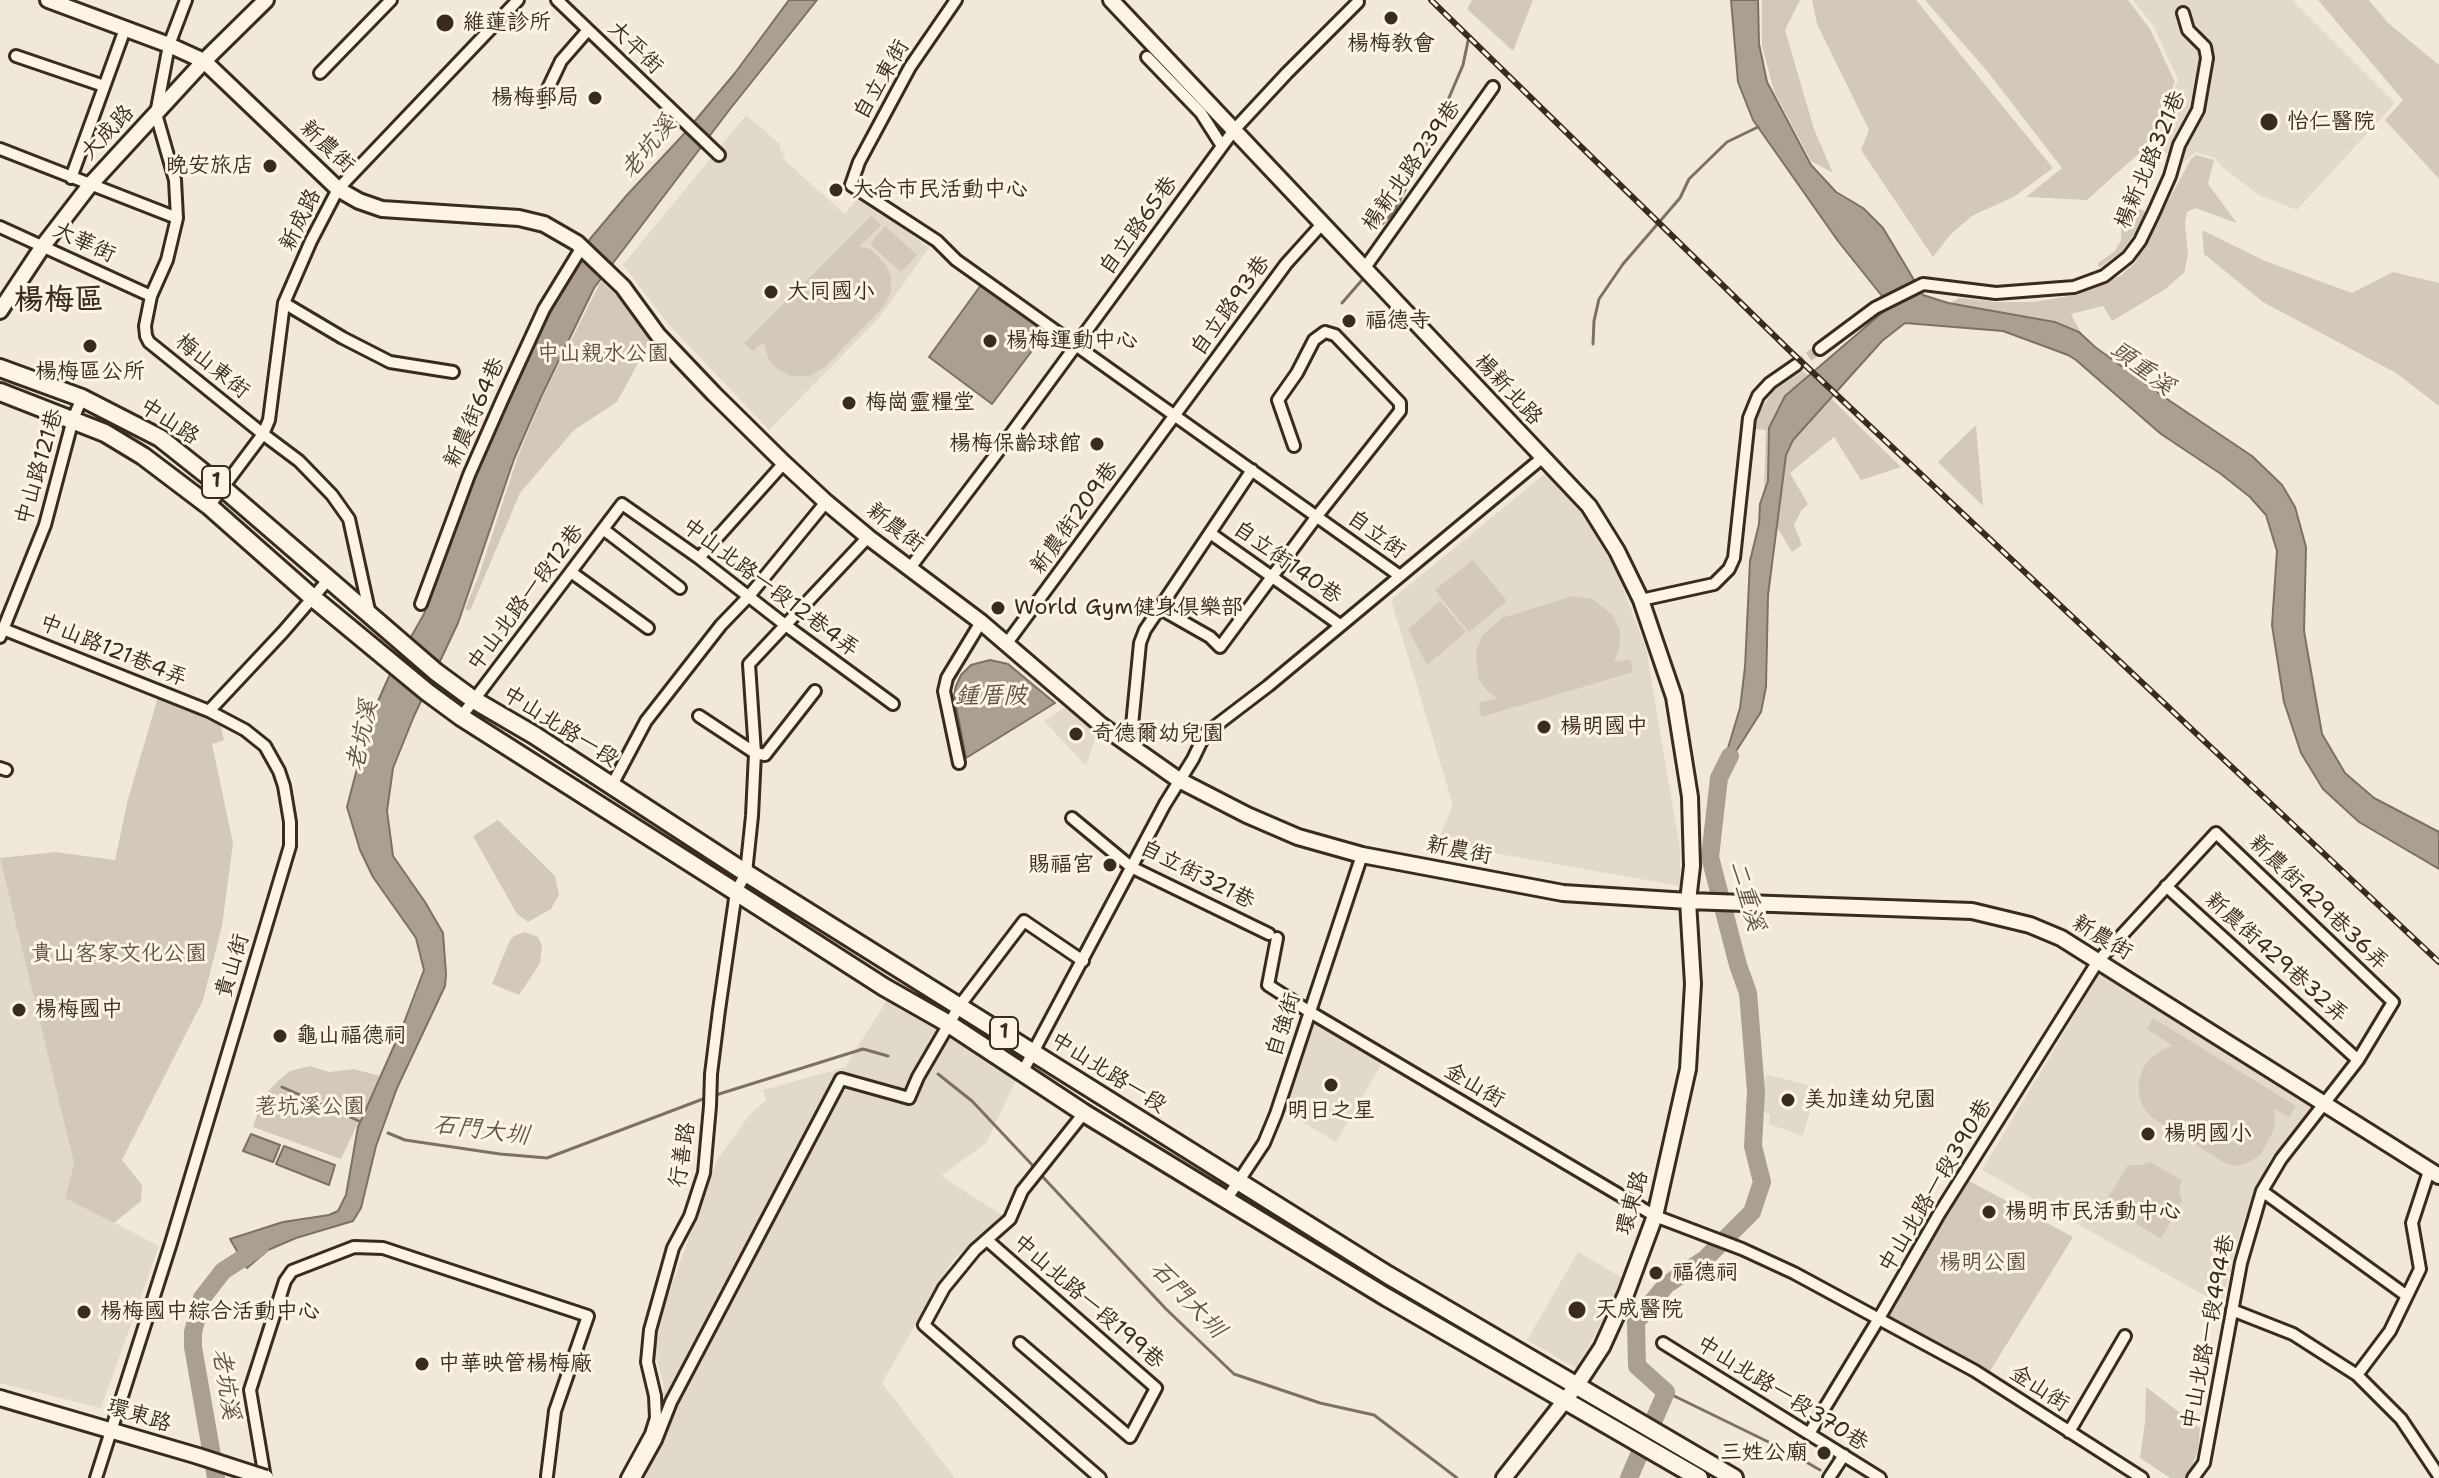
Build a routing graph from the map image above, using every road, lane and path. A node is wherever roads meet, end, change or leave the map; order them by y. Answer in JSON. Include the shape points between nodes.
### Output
{"nodes":[{"id":1,"x":48,"y":0,"type":"edge"},
{"id":2,"x":186,"y":0,"type":"edge"},
{"id":3,"x":266,"y":0,"type":"edge"},
{"id":4,"x":391,"y":0,"type":"edge"},
{"id":5,"x":518,"y":0,"type":"edge"},
{"id":6,"x":557,"y":0,"type":"edge"},
{"id":7,"x":956,"y":0,"type":"edge"},
{"id":8,"x":1111,"y":0,"type":"edge"},
{"id":9,"x":1358,"y":2,"type":"dead end"},
{"id":10,"x":69,"y":4,"type":"edge"},
{"id":11,"x":2183,"y":13,"type":"dead end"},
{"id":12,"x":125,"y":29,"type":"junction"},
{"id":13,"x":588,"y":30,"type":"junction"},
{"id":14,"x":169,"y":45,"type":"junction"},
{"id":15,"x":16,"y":56,"type":"dead end"},
{"id":16,"x":1147,"y":57,"type":"dead end"},
{"id":17,"x":204,"y":61,"type":"junction"},
{"id":18,"x":320,"y":73,"type":"dead end"},
{"id":19,"x":104,"y":86,"type":"junction"},
{"id":20,"x":1493,"y":87,"type":"dead end"},
{"id":21,"x":542,"y":101,"type":"dead end"},
{"id":22,"x":156,"y":114,"type":"junction"},
{"id":23,"x":1234,"y":130,"type":"junction"},
{"id":24,"x":1222,"y":146,"type":"junction"},
{"id":25,"x":0,"y":149,"type":"edge"},
{"id":26,"x":719,"y":155,"type":"dead end"},
{"id":27,"x":71,"y":178,"type":"junction"},
{"id":28,"x":90,"y":185,"type":"junction"},
{"id":29,"x":851,"y":185,"type":"joint"},
{"id":30,"x":338,"y":189,"type":"junction"},
{"id":31,"x":177,"y":218,"type":"junction"},
{"id":32,"x":1322,"y":224,"type":"junction"},
{"id":33,"x":0,"y":227,"type":"edge"},
{"id":34,"x":43,"y":246,"type":"junction"},
{"id":35,"x":582,"y":247,"type":"junction"},
{"id":36,"x":1364,"y":269,"type":"junction"},
{"id":37,"x":151,"y":296,"type":"junction"},
{"id":38,"x":284,"y":303,"type":"junction"},
{"id":39,"x":0,"y":311,"type":"edge"},
{"id":40,"x":1076,"y":345,"type":"junction"},
{"id":41,"x":1820,"y":349,"type":"tunnel mouth"},
{"id":42,"x":1796,"y":365,"type":"tunnel mouth"},
{"id":43,"x":0,"y":368,"type":"edge"},
{"id":44,"x":453,"y":372,"type":"dead end"},
{"id":45,"x":0,"y":392,"type":"edge"},
{"id":46,"x":82,"y":398,"type":"junction"},
{"id":47,"x":1174,"y":415,"type":"junction"},
{"id":48,"x":73,"y":419,"type":"junction"},
{"id":49,"x":263,"y":434,"type":"junction"},
{"id":50,"x":1294,"y":446,"type":"dead end"},
{"id":51,"x":1542,"y":458,"type":"junction"},
{"id":52,"x":784,"y":463,"type":"junction"},
{"id":53,"x":1252,"y":470,"type":"junction"},
{"id":54,"x":223,"y":488,"type":"junction"},
{"id":55,"x":826,"y":502,"type":"junction"},
{"id":56,"x":622,"y":504,"type":"joint"},
{"id":57,"x":209,"y":506,"type":"junction"},
{"id":58,"x":1317,"y":516,"type":"junction"},
{"id":59,"x":603,"y":529,"type":"junction"},
{"id":60,"x":1210,"y":533,"type":"junction"},
{"id":61,"x":868,"y":537,"type":"junction"},
{"id":62,"x":699,"y":558,"type":"junction"},
{"id":63,"x":910,"y":568,"type":"junction"},
{"id":64,"x":571,"y":572,"type":"junction"},
{"id":65,"x":1273,"y":576,"type":"junction"},
{"id":66,"x":1400,"y":576,"type":"junction"},
{"id":67,"x":328,"y":580,"type":"junction"},
{"id":68,"x":680,"y":588,"type":"dead end"},
{"id":69,"x":749,"y":596,"type":"junction"},
{"id":70,"x":312,"y":597,"type":"junction"},
{"id":71,"x":1641,"y":600,"type":"junction"},
{"id":72,"x":421,"y":604,"type":"dead end"},
{"id":73,"x":1159,"y":608,"type":"junction"},
{"id":74,"x":370,"y":615,"type":"junction"},
{"id":75,"x":981,"y":622,"type":"junction"},
{"id":76,"x":784,"y":624,"type":"junction"},
{"id":77,"x":1340,"y":625,"type":"junction"},
{"id":78,"x":648,"y":628,"type":"dead end"},
{"id":79,"x":2,"y":633,"type":"edge"},
{"id":80,"x":1007,"y":643,"type":"junction"},
{"id":81,"x":436,"y":672,"type":"joint"},
{"id":82,"x":815,"y":691,"type":"dead end"},
{"id":83,"x":427,"y":692,"type":"joint"},
{"id":84,"x":474,"y":700,"type":"junction"},
{"id":85,"x":893,"y":704,"type":"dead end"},
{"id":86,"x":209,"y":711,"type":"junction"},
{"id":87,"x":699,"y":716,"type":"dead end"},
{"id":88,"x":461,"y":717,"type":"junction"},
{"id":89,"x":1130,"y":746,"type":"junction"},
{"id":90,"x":755,"y":753,"type":"junction"},
{"id":91,"x":959,"y":763,"type":"dead end"},
{"id":92,"x":1179,"y":780,"type":"junction"},
{"id":93,"x":612,"y":785,"type":"junction"},
{"id":94,"x":1072,"y":818,"type":"dead end"},
{"id":95,"x":2216,"y":833,"type":"joint"},
{"id":96,"x":1362,"y":855,"type":"junction"},
{"id":97,"x":1131,"y":867,"type":"junction"},
{"id":98,"x":746,"y":873,"type":"junction"},
{"id":99,"x":2166,"y":886,"type":"junction"},
{"id":100,"x":736,"y":892,"type":"junction"},
{"id":101,"x":1688,"y":901,"type":"junction"},
{"id":102,"x":1273,"y":936,"type":"joint"},
{"id":103,"x":1083,"y":961,"type":"junction"},
{"id":104,"x":2098,"y":961,"type":"junction"},
{"id":105,"x":2393,"y":1002,"type":"joint"},
{"id":106,"x":960,"y":1005,"type":"junction"},
{"id":107,"x":1310,"y":1012,"type":"junction"},
{"id":108,"x":949,"y":1024,"type":"junction"},
{"id":109,"x":1034,"y":1052,"type":"junction"},
{"id":110,"x":2358,"y":1060,"type":"junction"},
{"id":111,"x":1022,"y":1073,"type":"junction"},
{"id":112,"x":2325,"y":1103,"type":"junction"},
{"id":113,"x":1084,"y":1113,"type":"junction"},
{"id":114,"x":2434,"y":1174,"type":"edge"},
{"id":115,"x":1239,"y":1182,"type":"junction"},
{"id":116,"x":2262,"y":1191,"type":"junction"},
{"id":117,"x":1226,"y":1200,"type":"junction"},
{"id":118,"x":1655,"y":1216,"type":"junction"},
{"id":119,"x":987,"y":1240,"type":"junction"},
{"id":120,"x":2407,"y":1296,"type":"junction"},
{"id":121,"x":2232,"y":1310,"type":"junction"},
{"id":122,"x":1878,"y":1320,"type":"junction"},
{"id":123,"x":2125,"y":1336,"type":"dead end"},
{"id":124,"x":1020,"y":1343,"type":"dead end"},
{"id":125,"x":1663,"y":1343,"type":"dead end"},
{"id":126,"x":2357,"y":1375,"type":"junction"},
{"id":127,"x":1577,"y":1385,"type":"junction"},
{"id":128,"x":0,"y":1398,"type":"edge"},
{"id":129,"x":1564,"y":1401,"type":"junction"},
{"id":130,"x":111,"y":1431,"type":"junction"},
{"id":131,"x":1810,"y":1432,"type":"junction"},
{"id":132,"x":2069,"y":1432,"type":"junction"},
{"id":133,"x":1844,"y":1455,"type":"junction"},
{"id":134,"x":547,"y":1476,"type":"edge"},
{"id":135,"x":2439,"y":1476,"type":"edge"},
{"id":136,"x":96,"y":1478,"type":"edge"},
{"id":137,"x":265,"y":1478,"type":"edge"},
{"id":138,"x":627,"y":1478,"type":"edge"},
{"id":139,"x":635,"y":1478,"type":"edge"},
{"id":140,"x":1100,"y":1478,"type":"edge"},
{"id":141,"x":1504,"y":1478,"type":"edge"},
{"id":142,"x":1699,"y":1478,"type":"edge"},
{"id":143,"x":1734,"y":1478,"type":"edge"},
{"id":144,"x":1829,"y":1478,"type":"edge"},
{"id":145,"x":1880,"y":1478,"type":"edge"},
{"id":146,"x":2142,"y":1478,"type":"edge"},
{"id":147,"x":2193,"y":1478,"type":"edge"}],
"edges":[{"from":1,"to":10,"type":"street","name":"新農街"},
{"from":2,"to":14,"type":"street"},
{"from":3,"to":17,"type":"street","name":"大成路"},
{"from":4,"to":18,"type":"street"},
{"from":5,"to":30,"type":"street","name":"新成路"},
{"from":6,"to":13,"type":"street","name":"大平街"},
{"from":7,"to":29,"type":"street","name":"自立東街","via":[[910,67]]},
{"from":8,"to":23,"type":"street","name":"楊新北路"},
{"from":9,"to":23,"type":"street","name":"自立路65巷"},
{"from":10,"to":12,"type":"street","name":"新農街"},
{"from":11,"to":41,"type":"street","name":"楊新北路321巷","via":[[2207,58],[2198,110],[2154,212],[2128,257],[2104,276],[2074,287],[1996,293],[1923,284],[1875,308]]},
{"from":12,"to":14,"type":"street","name":"新農街"},
{"from":12,"to":19,"type":"street"},
{"from":13,"to":21,"type":"street","via":[[561,61]]},
{"from":13,"to":26,"type":"street","name":"大平街"},
{"from":14,"to":17,"type":"street","name":"新農街"},
{"from":14,"to":22,"type":"street"},
{"from":15,"to":19,"type":"street"},
{"from":16,"to":24,"type":"street","via":[[1201,113]]},
{"from":17,"to":22,"type":"street","name":"大成路"},
{"from":17,"to":30,"type":"street","name":"新農街"},
{"from":19,"to":27,"type":"street"},
{"from":20,"to":36,"type":"street","name":"楊新北路239巷"},
{"from":22,"to":28,"type":"street","name":"大成路"},
{"from":22,"to":31,"type":"street","name":"梅山東街","via":[[175,180]]},
{"from":23,"to":24,"type":"street","name":"自立路65巷"},
{"from":23,"to":32,"type":"street","name":"楊新北路"},
{"from":24,"to":40,"type":"street","name":"自立路65巷"},
{"from":25,"to":27,"type":"street"},
{"from":27,"to":28,"type":"street"},
{"from":28,"to":31,"type":"street"},
{"from":28,"to":34,"type":"street","name":"大成路"},
{"from":29,"to":40,"type":"street","name":"自立街","via":[[937,241]]},
{"from":30,"to":35,"type":"street","name":"新農街","via":[[382,209],[532,221]]},
{"from":30,"to":38,"type":"street","name":"新成路"},
{"from":31,"to":37,"type":"street","name":"梅山東街"},
{"from":32,"to":36,"type":"street","name":"楊新北路"},
{"from":32,"to":47,"type":"street","name":"自立路93巷"},
{"from":33,"to":34,"type":"street","name":"大華街"},
{"from":34,"to":37,"type":"street","name":"大華街"},
{"from":34,"to":39,"type":"street","name":"大成路"},
{"from":35,"to":52,"type":"street","name":"新農街","via":[[623,287],[658,335]]},
{"from":35,"to":72,"type":"street","name":"新農街64巷","via":[[544,309],[503,398]]},
{"from":36,"to":51,"type":"street","name":"楊新北路"},
{"from":37,"to":49,"type":"street","name":"梅山東街","via":[[145,326],[149,342]]},
{"from":38,"to":44,"type":"street","via":[[390,362]]},
{"from":38,"to":49,"type":"street","name":"新成路"},
{"from":40,"to":47,"type":"street","name":"自立街"},
{"from":40,"to":63,"type":"street","name":"自立路65巷"},
{"from":42,"to":71,"type":"street","via":[[1758,396],[1749,418],[1729,569],[1714,584]]},
{"from":43,"to":46,"type":"main road","name":"中山路","number":"1"},
{"from":45,"to":48,"type":"main road","name":"中山路","number":"1"},
{"from":46,"to":48,"type":"street","name":"中山路121巷"},
{"from":46,"to":54,"type":"main road","name":"中山路","number":"1","via":[[160,438]]},
{"from":47,"to":53,"type":"street","name":"自立街"},
{"from":47,"to":80,"type":"street","name":"新農街209巷"},
{"from":48,"to":57,"type":"main road","name":"中山路","number":"1","via":[[143,456]]},
{"from":48,"to":79,"type":"street","name":"中山路121巷","via":[[45,525]]},
{"from":49,"to":54,"type":"street","name":"新成路"},
{"from":49,"to":74,"type":"street","name":"梅山東街","via":[[299,461],[349,519]]},
{"from":50,"to":58,"type":"street","via":[[1278,400],[1314,340],[1325,332],[1335,335],[1400,403],[1400,411]]},
{"from":51,"to":66,"type":"street"},
{"from":51,"to":71,"type":"street","name":"楊新北路","via":[[1589,506]]},
{"from":52,"to":55,"type":"street","name":"新農街"},
{"from":52,"to":62,"type":"street"},
{"from":53,"to":58,"type":"street","name":"自立街"},
{"from":53,"to":60,"type":"street"},
{"from":54,"to":57,"type":"street","name":"新成路"},
{"from":54,"to":67,"type":"main road","name":"中山路","number":"1"},
{"from":55,"to":61,"type":"street","name":"新農街"},
{"from":55,"to":69,"type":"street"},
{"from":56,"to":59,"type":"street","name":"中山北路一段12巷"},
{"from":56,"to":62,"type":"street","name":"中山北路一段12巷4弄"},
{"from":57,"to":70,"type":"main road","name":"中山路","number":"1"},
{"from":58,"to":65,"type":"street"},
{"from":58,"to":66,"type":"street","name":"自立街"},
{"from":59,"to":64,"type":"street","name":"中山北路一段12巷"},
{"from":59,"to":68,"type":"street"},
{"from":60,"to":65,"type":"street","name":"自立街140巷"},
{"from":60,"to":73,"type":"street"},
{"from":61,"to":63,"type":"street","name":"新農街"},
{"from":61,"to":76,"type":"street"},
{"from":62,"to":69,"type":"street","name":"中山北路一段12巷4弄"},
{"from":63,"to":75,"type":"street","name":"新農街"},
{"from":64,"to":78,"type":"street"},
{"from":64,"to":84,"type":"street","name":"中山北路一段12巷"},
{"from":65,"to":73,"type":"street","via":[[1220,647]]},
{"from":65,"to":77,"type":"street","name":"自立街140巷"},
{"from":66,"to":77,"type":"street","name":"自立街"},
{"from":67,"to":70,"type":"street"},
{"from":67,"to":74,"type":"main road","name":"中山路","number":"1"},
{"from":69,"to":76,"type":"street","name":"中山北路一段12巷4弄"},
{"from":69,"to":93,"type":"street","via":[[646,721]]},
{"from":70,"to":83,"type":"main road","name":"中山路","number":"1"},
{"from":70,"to":86,"type":"street"},
{"from":71,"to":101,"type":"street","name":"楊新北路","via":[[1674,697],[1690,797]]},
{"from":73,"to":89,"type":"street","via":[[1140,643]]},
{"from":74,"to":81,"type":"main road","name":"中山路","number":"1"},
{"from":75,"to":80,"type":"street","name":"新農街"},
{"from":75,"to":91,"type":"street","via":[[944,691]]},
{"from":76,"to":85,"type":"street","name":"中山北路一段12巷4弄"},
{"from":76,"to":90,"type":"street","via":[[749,664]]},
{"from":77,"to":92,"type":"street","name":"自立街","via":[[1205,734]]},
{"from":79,"to":86,"type":"street","name":"中山路121巷4弄"},
{"from":80,"to":89,"type":"street","name":"新農街"},
{"from":81,"to":84,"type":"main road","name":"中山北路一段","number":"1"},
{"from":82,"to":90,"type":"street","via":[[765,755]]},
{"from":83,"to":88,"type":"main road","name":"中山北路一段","number":"1"},
{"from":84,"to":88,"type":"street","name":"中山北路一段12巷"},
{"from":84,"to":93,"type":"main road","name":"中山北路一段","number":"1"},
{"from":86,"to":130,"type":"street","name":"貴山街","via":[[265,746],[284,786],[290,846]]},
{"from":87,"to":90,"type":"street"},
{"from":88,"to":100,"type":"main road","name":"中山北路一段","number":"1"},
{"from":89,"to":92,"type":"street","name":"新農街"},
{"from":90,"to":98,"type":"street"},
{"from":92,"to":96,"type":"street","name":"新農街","via":[[1281,830]]},
{"from":92,"to":97,"type":"street","name":"自立街"},
{"from":93,"to":98,"type":"main road","name":"中山北路一段","number":"1"},
{"from":94,"to":97,"type":"street","name":"自立街321巷"},
{"from":95,"to":99,"type":"street","name":"中山北路一段390巷"},
{"from":95,"to":105,"type":"street","name":"新農街429巷36弄"},
{"from":96,"to":101,"type":"street","name":"新農街","via":[[1563,893]]},
{"from":96,"to":107,"type":"street","name":"自強街"},
{"from":97,"to":102,"type":"street","name":"自立街321巷"},
{"from":97,"to":103,"type":"street","name":"自立街"},
{"from":98,"to":100,"type":"street","name":"行善路"},
{"from":98,"to":106,"type":"main road","name":"中山北路一段","number":"1"},
{"from":99,"to":104,"type":"street","name":"中山北路一段390巷"},
{"from":99,"to":110,"type":"street","name":"新農街429巷32弄"},
{"from":100,"to":108,"type":"main road","name":"中山北路一段","number":"1"},
{"from":100,"to":138,"type":"street","name":"行善路","via":[[709,1090],[704,1173],[673,1248],[650,1330],[647,1362],[656,1418]]},
{"from":101,"to":104,"type":"street","name":"新農街","via":[[1972,911],[2030,925]]},
{"from":101,"to":118,"type":"street","name":"環東路","via":[[1693,984],[1688,1069]]},
{"from":102,"to":107,"type":"street","name":"金山街","via":[[1268,985]]},
{"from":103,"to":106,"type":"street","via":[[1024,921]]},
{"from":103,"to":109,"type":"street","name":"自立街"},
{"from":104,"to":112,"type":"street","name":"新農街"},
{"from":104,"to":122,"type":"street","name":"中山北路一段390巷"},
{"from":105,"to":110,"type":"street","name":"中山北路一段494巷"},
{"from":106,"to":108,"type":"street"},
{"from":106,"to":109,"type":"main road","name":"中山北路一段","number":"1"},
{"from":107,"to":115,"type":"street","name":"自強街","via":[[1264,1143]]},
{"from":107,"to":118,"type":"street","name":"金山街"},
{"from":108,"to":111,"type":"main road","name":"中山北路一段","number":"1"},
{"from":108,"to":139,"type":"street","via":[[909,1098],[841,1079]]},
{"from":109,"to":111,"type":"street","name":"自立街"},
{"from":109,"to":115,"type":"main road","name":"中山北路一段","number":"1"},
{"from":110,"to":112,"type":"street","name":"中山北路一段494巷"},
{"from":111,"to":113,"type":"main road","name":"中山北路一段","number":"1"},
{"from":112,"to":114,"type":"street","name":"新農街"},
{"from":112,"to":116,"type":"street","name":"中山北路一段494巷"},
{"from":113,"to":117,"type":"main road","name":"中山北路一段","number":"1"},
{"from":113,"to":119,"type":"street","name":"中山北路一段199巷","via":[[1030,1179],[1010,1219]]},
{"from":114,"to":120,"type":"street","via":[[2412,1223],[2420,1269]]},
{"from":115,"to":117,"type":"street","name":"自強街"},
{"from":115,"to":127,"type":"main road","name":"中山北路一段","number":"1"},
{"from":116,"to":120,"type":"street"},
{"from":116,"to":121,"type":"street","name":"中山北路一段494巷"},
{"from":117,"to":129,"type":"main road","name":"中山北路一段","number":"1"},
{"from":118,"to":122,"type":"street","name":"金山街","via":[[1794,1273]]},
{"from":118,"to":127,"type":"street","name":"環東路","via":[[1608,1334]]},
{"from":119,"to":124,"type":"street","name":"中山北路一段199巷","via":[[1156,1388],[1130,1437]]},
{"from":119,"to":140,"type":"street","name":"中山北路一段199巷","via":[[944,1288],[924,1325]]},
{"from":120,"to":126,"type":"street","via":[[2390,1331]]},
{"from":121,"to":126,"type":"street","via":[[2293,1334]]},
{"from":121,"to":147,"type":"street","name":"中山北路一段494巷","via":[[2204,1463]]},
{"from":122,"to":131,"type":"street","name":"中山北路一段390巷"},
{"from":122,"to":132,"type":"street","name":"金山街","via":[[1975,1371]]},
{"from":123,"to":132,"type":"street"},
{"from":125,"to":131,"type":"street","name":"中山北路一段370巷"},
{"from":126,"to":135,"type":"street","via":[[2401,1419]]},
{"from":127,"to":129,"type":"street","name":"環東路"},
{"from":127,"to":143,"type":"main road","name":"中山北路一段","number":"1"},
{"from":128,"to":130,"type":"street","name":"環東路"},
{"from":129,"to":141,"type":"street","name":"環東路"},
{"from":129,"to":142,"type":"main road","name":"中山北路一段","number":"1"},
{"from":130,"to":136,"type":"street","name":"貴山街"},
{"from":130,"to":137,"type":"street","name":"環東路","bridge":true},
{"from":131,"to":133,"type":"street","name":"中山北路一段370巷"},
{"from":132,"to":146,"type":"street","name":"金山街"},
{"from":133,"to":144,"type":"street"},
{"from":133,"to":145,"type":"street","name":"中山北路一段370巷"},
{"from":134,"to":137,"type":"street","via":[[555,1411],[588,1316],[383,1248],[354,1247],[292,1271],[285,1281],[250,1390]]}]}
